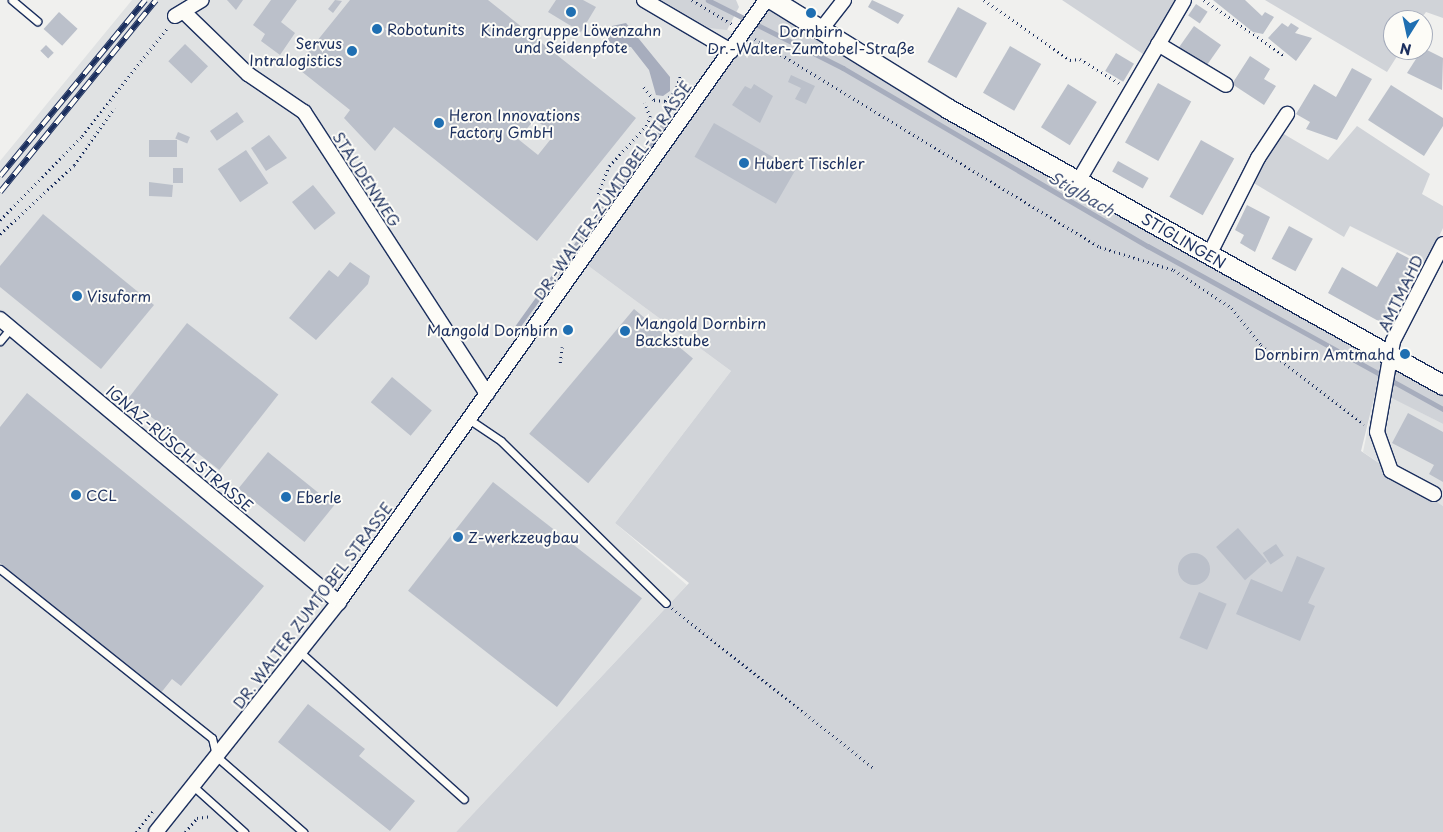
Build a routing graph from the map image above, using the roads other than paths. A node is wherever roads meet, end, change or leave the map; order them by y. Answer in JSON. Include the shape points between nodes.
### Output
{"nodes":[{"id":1,"x":12,"y":0,"type":"edge"},
{"id":2,"x":202,"y":0,"type":"edge"},
{"id":3,"x":644,"y":0,"type":"edge"},
{"id":4,"x":766,"y":0,"type":"edge"},
{"id":5,"x":773,"y":0,"type":"edge"},
{"id":6,"x":844,"y":0,"type":"edge"},
{"id":7,"x":1184,"y":0,"type":"edge"},
{"id":8,"x":37,"y":21,"type":"dead end"},
{"id":9,"x":820,"y":31,"type":"junction"},
{"id":10,"x":1158,"y":44,"type":"junction"},
{"id":11,"x":731,"y":51,"type":"junction"},
{"id":12,"x":1226,"y":85,"type":"dead end"},
{"id":13,"x":1287,"y":114,"type":"dead end"},
{"id":14,"x":1079,"y":180,"type":"junction"},
{"id":15,"x":1443,"y":244,"type":"edge"},
{"id":16,"x":1209,"y":255,"type":"junction"},
{"id":17,"x":5,"y":323,"type":"edge"},
{"id":18,"x":0,"y":341,"type":"edge"},
{"id":19,"x":1392,"y":363,"type":"junction"},
{"id":20,"x":1443,"y":385,"type":"edge"},
{"id":21,"x":487,"y":394,"type":"junction"},
{"id":22,"x":470,"y":420,"type":"junction"},
{"id":23,"x":1434,"y":494,"type":"dead end"},
{"id":24,"x":0,"y":569,"type":"edge"},
{"id":25,"x":339,"y":602,"type":"junction"},
{"id":26,"x":666,"y":603,"type":"road end"},
{"id":27,"x":300,"y":652,"type":"junction"},
{"id":28,"x":216,"y":756,"type":"junction"},
{"id":29,"x":193,"y":786,"type":"junction"},
{"id":30,"x":464,"y":799,"type":"dead end"},
{"id":31,"x":156,"y":832,"type":"edge"},
{"id":32,"x":244,"y":832,"type":"edge"},
{"id":33,"x":303,"y":832,"type":"edge"}],
"edges":[{"from":1,"to":8,"type":"lane"},
{"from":2,"to":21,"type":"street","name":"STAUDENWEG","via":[[180,15],[248,74],[304,112]]},
{"from":3,"to":11,"type":"street"},
{"from":4,"to":11,"type":"street","name":"DR.-WALTER-ZUMTOBEL-STRASSE"},
{"from":5,"to":9,"type":"main road","name":"STIGLINGEN"},
{"from":6,"to":9,"type":"street"},
{"from":7,"to":10,"type":"street"},
{"from":9,"to":14,"type":"main road","name":"STIGLINGEN"},
{"from":10,"to":12,"type":"street"},
{"from":10,"to":14,"type":"street"},
{"from":11,"to":21,"type":"street","name":"DR.-WALTER-ZUMTOBEL-STRASSE"},
{"from":13,"to":16,"type":"street","via":[[1258,158]]},
{"from":14,"to":16,"type":"main road","name":"STIGLINGEN"},
{"from":15,"to":19,"type":"street","name":"AMTMAHD","via":[[1410,315],[1393,341]]},
{"from":16,"to":19,"type":"main road","name":"STIGLINGEN"},
{"from":17,"to":18,"type":"lane"},
{"from":17,"to":25,"type":"street","name":"IGNAZ-RÜSCH-STRASSE"},
{"from":19,"to":20,"type":"main road","name":"STIGLINGEN"},
{"from":19,"to":23,"type":"street","name":"AMTMAHD","via":[[1377,432],[1391,471]]},
{"from":21,"to":22,"type":"street","name":"DR. WALTER ZUMTOBEL STRASSE"},
{"from":22,"to":25,"type":"street","name":"DR. WALTER ZUMTOBEL STRASSE"},
{"from":22,"to":26,"type":"lane","via":[[501,441]]},
{"from":24,"to":28,"type":"lane","via":[[212,738]]},
{"from":25,"to":27,"type":"street","name":"DR. WALTER ZUMTOBEL STRASSE"},
{"from":27,"to":28,"type":"street","name":"DR. WALTER ZUMTOBEL STRASSE"},
{"from":27,"to":30,"type":"lane"},
{"from":28,"to":29,"type":"street","name":"DR. WALTER ZUMTOBEL STRASSE"},
{"from":28,"to":33,"type":"lane"},
{"from":29,"to":31,"type":"street","name":"DR. WALTER ZUMTOBEL STRASSE"},
{"from":29,"to":32,"type":"lane"}]}
